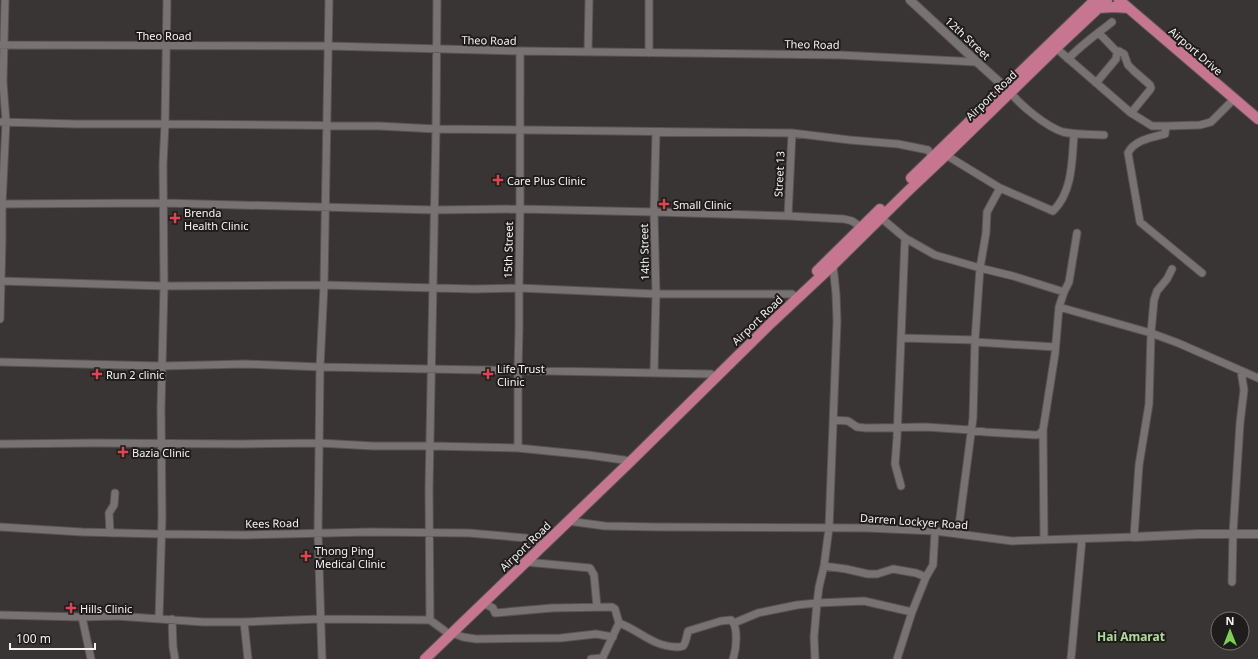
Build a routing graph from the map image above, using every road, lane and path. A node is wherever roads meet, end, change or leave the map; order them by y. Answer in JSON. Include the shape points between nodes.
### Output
{"nodes":[{"id":1,"x":5,"y":0,"type":"edge"},
{"id":2,"x":166,"y":0,"type":"edge"},
{"id":3,"x":328,"y":0,"type":"edge"},
{"id":4,"x":436,"y":0,"type":"edge"},
{"id":5,"x":589,"y":0,"type":"edge"},
{"id":6,"x":649,"y":0,"type":"edge"},
{"id":7,"x":910,"y":0,"type":"edge"},
{"id":8,"x":1108,"y":0,"type":"edge"},
{"id":9,"x":1119,"y":0,"type":"edge"},
{"id":10,"x":1088,"y":4,"type":"edge"},
{"id":11,"x":1097,"y":4,"type":"edge"},
{"id":12,"x":1128,"y":8,"type":"junction"},
{"id":13,"x":1112,"y":22,"type":"dead end"},
{"id":14,"x":1099,"y":33,"type":"junction"},
{"id":15,"x":2,"y":45,"type":"edge"},
{"id":16,"x":166,"y":46,"type":"junction"},
{"id":17,"x":328,"y":46,"type":"junction"},
{"id":18,"x":1056,"y":48,"type":"junction"},
{"id":19,"x":436,"y":50,"type":"junction"},
{"id":20,"x":520,"y":51,"type":"junction"},
{"id":21,"x":588,"y":52,"type":"junction"},
{"id":22,"x":1117,"y":52,"type":"junction"},
{"id":23,"x":649,"y":53,"type":"junction"},
{"id":24,"x":1068,"y":59,"type":"junction"},
{"id":25,"x":977,"y":62,"type":"junction"},
{"id":26,"x":1096,"y":83,"type":"junction"},
{"id":27,"x":1008,"y":90,"type":"junction"},
{"id":28,"x":1234,"y":99,"type":"junction"},
{"id":29,"x":1131,"y":113,"type":"junction"},
{"id":30,"x":1258,"y":119,"type":"edge"},
{"id":31,"x":3,"y":122,"type":"edge"},
{"id":32,"x":165,"y":124,"type":"junction"},
{"id":33,"x":326,"y":126,"type":"junction"},
{"id":34,"x":1166,"y":126,"type":"junction"},
{"id":35,"x":436,"y":129,"type":"junction"},
{"id":36,"x":520,"y":130,"type":"junction"},
{"id":37,"x":656,"y":132,"type":"junction"},
{"id":38,"x":792,"y":134,"type":"junction"},
{"id":39,"x":1074,"y":134,"type":"junction"},
{"id":40,"x":1104,"y":135,"type":"dead end"},
{"id":41,"x":946,"y":155,"type":"junction"},
{"id":42,"x":933,"y":158,"type":"junction"},
{"id":43,"x":1000,"y":188,"type":"junction"},
{"id":44,"x":1,"y":204,"type":"edge"},
{"id":45,"x":164,"y":204,"type":"junction"},
{"id":46,"x":325,"y":207,"type":"junction"},
{"id":47,"x":520,"y":209,"type":"junction"},
{"id":48,"x":434,"y":210,"type":"junction"},
{"id":49,"x":654,"y":212,"type":"junction"},
{"id":50,"x":788,"y":216,"type":"junction"},
{"id":51,"x":880,"y":217,"type":"junction"},
{"id":52,"x":861,"y":227,"type":"junction"},
{"id":53,"x":1077,"y":233,"type":"dead end"},
{"id":54,"x":905,"y":238,"type":"junction"},
{"id":55,"x":833,"y":265,"type":"junction"},
{"id":56,"x":980,"y":268,"type":"junction"},
{"id":57,"x":1172,"y":269,"type":"dead end"},
{"id":58,"x":1202,"y":273,"type":"dead end"},
{"id":59,"x":1,"y":281,"type":"edge"},
{"id":60,"x":324,"y":285,"type":"junction"},
{"id":61,"x":164,"y":286,"type":"junction"},
{"id":62,"x":432,"y":288,"type":"junction"},
{"id":63,"x":518,"y":288,"type":"junction"},
{"id":64,"x":1064,"y":292,"type":"junction"},
{"id":65,"x":656,"y":294,"type":"junction"},
{"id":66,"x":795,"y":296,"type":"junction"},
{"id":67,"x":1059,"y":307,"type":"junction"},
{"id":68,"x":0,"y":319,"type":"edge"},
{"id":69,"x":1151,"y":333,"type":"junction"},
{"id":70,"x":901,"y":338,"type":"junction"},
{"id":71,"x":975,"y":341,"type":"junction"},
{"id":72,"x":1055,"y":347,"type":"junction"},
{"id":73,"x":0,"y":360,"type":"edge"},
{"id":74,"x":0,"y":365,"type":"edge"},
{"id":75,"x":162,"y":366,"type":"junction"},
{"id":76,"x":320,"y":367,"type":"junction"},
{"id":77,"x":431,"y":369,"type":"junction"},
{"id":78,"x":518,"y":370,"type":"junction"},
{"id":79,"x":654,"y":372,"type":"junction"},
{"id":80,"x":1241,"y":372,"type":"junction"},
{"id":81,"x":711,"y":374,"type":"junction"},
{"id":82,"x":1258,"y":378,"type":"edge"},
{"id":83,"x":833,"y":420,"type":"junction"},
{"id":84,"x":897,"y":428,"type":"junction"},
{"id":85,"x":971,"y":430,"type":"junction"},
{"id":86,"x":1043,"y":430,"type":"junction"},
{"id":87,"x":319,"y":443,"type":"junction"},
{"id":88,"x":0,"y":444,"type":"edge"},
{"id":89,"x":162,"y":444,"type":"junction"},
{"id":90,"x":430,"y":446,"type":"junction"},
{"id":91,"x":518,"y":448,"type":"junction"},
{"id":92,"x":628,"y":460,"type":"junction"},
{"id":93,"x":901,"y":486,"type":"dead end"},
{"id":94,"x":115,"y":493,"type":"dead end"},
{"id":95,"x":568,"y":521,"type":"junction"},
{"id":96,"x":0,"y":527,"type":"edge"},
{"id":97,"x":829,"y":528,"type":"junction"},
{"id":98,"x":935,"y":531,"type":"junction"},
{"id":99,"x":428,"y":532,"type":"junction"},
{"id":100,"x":110,"y":533,"type":"junction"},
{"id":101,"x":318,"y":533,"type":"junction"},
{"id":102,"x":1232,"y":533,"type":"junction"},
{"id":103,"x":161,"y":534,"type":"junction"},
{"id":104,"x":958,"y":534,"type":"junction"},
{"id":105,"x":1258,"y":534,"type":"edge"},
{"id":106,"x":1134,"y":536,"type":"junction"},
{"id":107,"x":1044,"y":539,"type":"dead end"},
{"id":108,"x":1082,"y":539,"type":"junction"},
{"id":109,"x":541,"y":544,"type":"junction"},
{"id":110,"x":526,"y":562,"type":"junction"},
{"id":111,"x":824,"y":566,"type":"junction"},
{"id":112,"x":926,"y":576,"type":"junction"},
{"id":113,"x":1232,"y":582,"type":"dead end"},
{"id":114,"x":483,"y":603,"type":"junction"},
{"id":115,"x":817,"y":603,"type":"junction"},
{"id":116,"x":597,"y":607,"type":"junction"},
{"id":117,"x":912,"y":612,"type":"junction"},
{"id":118,"x":0,"y":615,"type":"edge"},
{"id":119,"x":82,"y":617,"type":"junction"},
{"id":120,"x":159,"y":618,"type":"junction"},
{"id":121,"x":172,"y":619,"type":"junction"},
{"id":122,"x":320,"y":619,"type":"junction"},
{"id":123,"x":430,"y":620,"type":"junction"},
{"id":124,"x":244,"y":622,"type":"junction"},
{"id":125,"x":619,"y":623,"type":"junction"},
{"id":126,"x":734,"y":623,"type":"junction"},
{"id":127,"x":448,"y":632,"type":"junction"},
{"id":128,"x":613,"y":637,"type":"junction"},
{"id":129,"x":602,"y":658,"type":"edge"},
{"id":130,"x":91,"y":659,"type":"edge"},
{"id":131,"x":175,"y":659,"type":"edge"},
{"id":132,"x":248,"y":659,"type":"edge"},
{"id":133,"x":322,"y":659,"type":"edge"},
{"id":134,"x":417,"y":659,"type":"edge"},
{"id":135,"x":425,"y":659,"type":"edge"},
{"id":136,"x":592,"y":659,"type":"edge"},
{"id":137,"x":733,"y":659,"type":"edge"},
{"id":138,"x":815,"y":659,"type":"edge"},
{"id":139,"x":897,"y":659,"type":"edge"},
{"id":140,"x":1071,"y":659,"type":"edge"}],
"edges":[{"from":1,"to":15,"type":"street"},
{"from":2,"to":16,"type":"street"},
{"from":3,"to":17,"type":"street"},
{"from":4,"to":19,"type":"street"},
{"from":5,"to":21,"type":"street"},
{"from":6,"to":23,"type":"street"},
{"from":7,"to":25,"type":"street","name":"12th Street"},
{"from":8,"to":11,"type":"main road","name":"Airport Road"},
{"from":9,"to":12,"type":"main road","name":"Airport Drive"},
{"from":10,"to":11,"type":"main road","name":"Airport Road"},
{"from":10,"to":27,"type":"main road","name":"Airport Road"},
{"from":11,"to":12,"type":"main road"},
{"from":11,"to":18,"type":"main road","name":"Airport Road"},
{"from":12,"to":28,"type":"main road","name":"Airport Drive"},
{"from":13,"to":14,"type":"street"},
{"from":14,"to":22,"type":"street"},
{"from":14,"to":24,"type":"street","via":[[1078,48]]},
{"from":15,"to":16,"type":"street","name":"Theo Road"},
{"from":15,"to":31,"type":"street"},
{"from":16,"to":17,"type":"street","name":"Theo Road"},
{"from":16,"to":32,"type":"street"},
{"from":17,"to":19,"type":"street","name":"Theo Road"},
{"from":17,"to":33,"type":"street"},
{"from":18,"to":24,"type":"street"},
{"from":18,"to":27,"type":"main road","name":"Airport Road"},
{"from":19,"to":20,"type":"street","name":"Theo Road"},
{"from":19,"to":35,"type":"street"},
{"from":20,"to":21,"type":"street","name":"Theo Road"},
{"from":20,"to":36,"type":"street","name":"15th Street"},
{"from":21,"to":23,"type":"street","name":"Theo Road"},
{"from":22,"to":26,"type":"street","via":[[1116,59]]},
{"from":22,"to":29,"type":"street","via":[[1124,54],[1128,65],[1151,88]]},
{"from":23,"to":25,"type":"street","name":"Theo Road","via":[[840,55]]},
{"from":24,"to":26,"type":"street"},
{"from":25,"to":27,"type":"street","name":"12th Street"},
{"from":26,"to":29,"type":"street"},
{"from":27,"to":39,"type":"street","via":[[1022,106],[1039,118],[1057,130]]},
{"from":27,"to":41,"type":"main road","name":"Airport Road"},
{"from":27,"to":42,"type":"main road","name":"Airport Road"},
{"from":28,"to":30,"type":"main road","name":"Airport Drive"},
{"from":28,"to":34,"type":"street","via":[[1211,122],[1200,125]]},
{"from":29,"to":34,"type":"street","via":[[1152,126]]},
{"from":31,"to":32,"type":"street"},
{"from":31,"to":44,"type":"street"},
{"from":32,"to":33,"type":"street"},
{"from":32,"to":45,"type":"street"},
{"from":33,"to":35,"type":"street"},
{"from":33,"to":46,"type":"street"},
{"from":34,"to":58,"type":"street","via":[[1165,134],[1141,141],[1130,148],[1128,153],[1140,222]]},
{"from":35,"to":36,"type":"street"},
{"from":35,"to":48,"type":"street"},
{"from":36,"to":37,"type":"street"},
{"from":36,"to":47,"type":"street","name":"15th Street"},
{"from":37,"to":38,"type":"street"},
{"from":37,"to":49,"type":"street","name":"14th Street"},
{"from":38,"to":42,"type":"street","via":[[898,144],[928,150]]},
{"from":38,"to":50,"type":"street","name":"Street 13"},
{"from":39,"to":40,"type":"street"},
{"from":39,"to":43,"type":"street","via":[[1067,188],[1054,210],[1051,211]]},
{"from":41,"to":43,"type":"street"},
{"from":41,"to":51,"type":"main road","name":"Airport Road"},
{"from":42,"to":52,"type":"main road","name":"Airport Road"},
{"from":43,"to":56,"type":"street","via":[[987,212]]},
{"from":44,"to":45,"type":"street"},
{"from":44,"to":59,"type":"street"},
{"from":45,"to":46,"type":"street"},
{"from":45,"to":61,"type":"street"},
{"from":46,"to":48,"type":"street"},
{"from":46,"to":60,"type":"street"},
{"from":47,"to":48,"type":"street"},
{"from":47,"to":49,"type":"street"},
{"from":47,"to":63,"type":"street","name":"15th Street"},
{"from":48,"to":62,"type":"street"},
{"from":49,"to":50,"type":"street"},
{"from":49,"to":65,"type":"street","name":"14th Street"},
{"from":50,"to":52,"type":"street","via":[[852,221]]},
{"from":51,"to":54,"type":"street"},
{"from":51,"to":55,"type":"main road","name":"Airport Road"},
{"from":52,"to":66,"type":"main road","name":"Airport Road"},
{"from":53,"to":64,"type":"street","via":[[1069,282]]},
{"from":54,"to":56,"type":"street","via":[[935,255]]},
{"from":54,"to":70,"type":"street"},
{"from":55,"to":66,"type":"main road","name":"Airport Road"},
{"from":55,"to":83,"type":"street","via":[[837,320]]},
{"from":56,"to":64,"type":"street"},
{"from":56,"to":71,"type":"street"},
{"from":57,"to":69,"type":"street","via":[[1155,294]]},
{"from":59,"to":61,"type":"street"},
{"from":59,"to":68,"type":"street"},
{"from":60,"to":61,"type":"street"},
{"from":60,"to":62,"type":"street"},
{"from":60,"to":76,"type":"street"},
{"from":61,"to":75,"type":"street"},
{"from":62,"to":63,"type":"street"},
{"from":62,"to":77,"type":"street"},
{"from":63,"to":65,"type":"street"},
{"from":63,"to":78,"type":"street","name":"15th Street"},
{"from":64,"to":67,"type":"street"},
{"from":65,"to":66,"type":"street"},
{"from":65,"to":79,"type":"street","name":"14th Street"},
{"from":66,"to":81,"type":"main road","name":"Airport Road"},
{"from":66,"to":92,"type":"main road","name":"Airport Road","via":[[750,343]]},
{"from":67,"to":69,"type":"street"},
{"from":67,"to":72,"type":"street"},
{"from":69,"to":80,"type":"street"},
{"from":69,"to":106,"type":"street","via":[[1149,404],[1139,465]]},
{"from":70,"to":71,"type":"street"},
{"from":70,"to":84,"type":"street"},
{"from":71,"to":72,"type":"street"},
{"from":71,"to":85,"type":"street"},
{"from":72,"to":86,"type":"street"},
{"from":73,"to":74,"type":"street"},
{"from":73,"to":75,"type":"street"},
{"from":75,"to":76,"type":"street","via":[[245,364]]},
{"from":75,"to":89,"type":"street"},
{"from":76,"to":77,"type":"street"},
{"from":76,"to":87,"type":"street"},
{"from":77,"to":78,"type":"street"},
{"from":77,"to":90,"type":"street"},
{"from":78,"to":79,"type":"street"},
{"from":78,"to":91,"type":"street","name":"15th Street"},
{"from":79,"to":81,"type":"street"},
{"from":80,"to":82,"type":"street"},
{"from":80,"to":102,"type":"street","via":[[1244,390]]},
{"from":81,"to":92,"type":"main road","name":"Airport Road"},
{"from":83,"to":84,"type":"street","via":[[845,420],[857,427]]},
{"from":83,"to":97,"type":"street"},
{"from":84,"to":85,"type":"street"},
{"from":84,"to":93,"type":"street","via":[[895,464]]},
{"from":85,"to":86,"type":"street","via":[[1038,435]]},
{"from":85,"to":104,"type":"street"},
{"from":86,"to":107,"type":"street"},
{"from":87,"to":89,"type":"street"},
{"from":87,"to":90,"type":"street"},
{"from":87,"to":101,"type":"street"},
{"from":88,"to":89,"type":"street"},
{"from":89,"to":103,"type":"street"},
{"from":90,"to":91,"type":"street"},
{"from":90,"to":99,"type":"street"},
{"from":91,"to":92,"type":"street"},
{"from":92,"to":95,"type":"main road","name":"Airport Road"},
{"from":92,"to":109,"type":"main road","name":"Airport Road"},
{"from":94,"to":100,"type":"street","via":[[114,505],[109,513]]},
{"from":95,"to":97,"type":"street","name":"Darren Lockyer Road","via":[[605,526]]},
{"from":95,"to":109,"type":"main road","name":"Airport Road"},
{"from":96,"to":100,"type":"street","name":"Kees Road"},
{"from":97,"to":98,"type":"street","name":"Darren Lockyer Road"},
{"from":97,"to":111,"type":"street"},
{"from":98,"to":104,"type":"street","name":"Darren Lockyer Road"},
{"from":98,"to":112,"type":"street","via":[[933,565]]},
{"from":99,"to":101,"type":"street","name":"Kees Road"},
{"from":99,"to":109,"type":"street","name":"Kees Road","via":[[520,537]]},
{"from":99,"to":123,"type":"street"},
{"from":100,"to":103,"type":"street","name":"Kees Road"},
{"from":101,"to":103,"type":"street","name":"Kees Road"},
{"from":101,"to":122,"type":"street"},
{"from":102,"to":105,"type":"street","name":"Darren Lockyer Road"},
{"from":102,"to":106,"type":"street","name":"Darren Lockyer Road"},
{"from":102,"to":113,"type":"street"},
{"from":103,"to":120,"type":"street"},
{"from":104,"to":108,"type":"street","name":"Darren Lockyer Road","via":[[1012,541]]},
{"from":106,"to":108,"type":"street","name":"Darren Lockyer Road"},
{"from":108,"to":140,"type":"street"},
{"from":109,"to":110,"type":"main road","name":"Airport Road"},
{"from":109,"to":127,"type":"main road","name":"Airport Road"},
{"from":110,"to":114,"type":"main road","name":"Airport Road"},
{"from":110,"to":116,"type":"street","via":[[590,568],[594,575]]},
{"from":111,"to":112,"type":"street","via":[[868,574],[893,569]]},
{"from":111,"to":115,"type":"street"},
{"from":112,"to":117,"type":"street"},
{"from":114,"to":116,"type":"street","via":[[495,612]]},
{"from":114,"to":127,"type":"main road","name":"Airport Road"},
{"from":115,"to":117,"type":"street","via":[[864,601]]},
{"from":115,"to":126,"type":"street","via":[[758,613]]},
{"from":115,"to":138,"type":"street"},
{"from":116,"to":125,"type":"street","via":[[615,609]]},
{"from":117,"to":139,"type":"street"},
{"from":118,"to":119,"type":"street"},
{"from":119,"to":120,"type":"street"},
{"from":119,"to":130,"type":"street"},
{"from":120,"to":121,"type":"street"},
{"from":121,"to":124,"type":"street"},
{"from":121,"to":131,"type":"street"},
{"from":122,"to":123,"type":"street"},
{"from":122,"to":124,"type":"street"},
{"from":122,"to":133,"type":"street"},
{"from":123,"to":127,"type":"street"},
{"from":124,"to":132,"type":"street"},
{"from":125,"to":126,"type":"street","via":[[655,643],[681,647],[688,631],[721,621],[731,620]]},
{"from":125,"to":128,"type":"street"},
{"from":126,"to":137,"type":"street","via":[[736,642]]},
{"from":127,"to":128,"type":"street","via":[[476,639],[561,638],[596,634]]},
{"from":127,"to":134,"type":"main road","name":"Airport Road"},
{"from":127,"to":135,"type":"main road","name":"Airport Road"},
{"from":128,"to":129,"type":"street"},
{"from":129,"to":136,"type":"street"}]}
